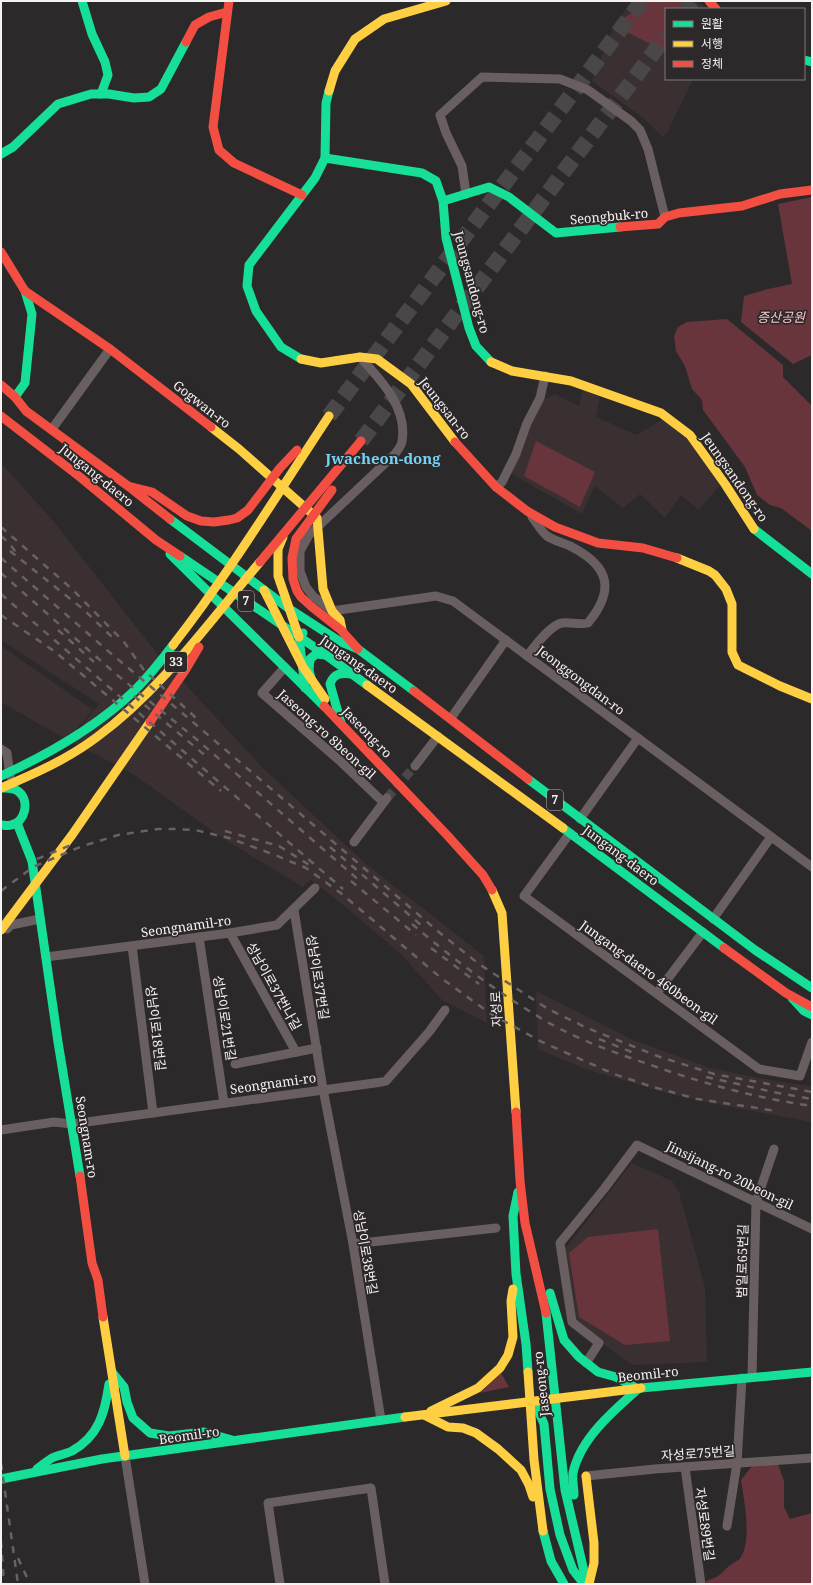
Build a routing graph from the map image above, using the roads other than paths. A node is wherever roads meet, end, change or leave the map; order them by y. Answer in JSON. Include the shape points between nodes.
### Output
{"nodes":[{"id":1,"x":82,"y":1,"type":"edge"},
{"id":2,"x":229,"y":1,"type":"edge"},
{"id":3,"x":446,"y":1,"type":"edge"},
{"id":4,"x":227,"y":12,"type":"junction"},
{"id":5,"x":101,"y":94,"type":"junction"},
{"id":6,"x":1,"y":154,"type":"edge"},
{"id":7,"x":325,"y":158,"type":"junction"},
{"id":8,"x":812,"y":190,"type":"edge"},
{"id":9,"x":466,"y":194,"type":"junction"},
{"id":10,"x":302,"y":195,"type":"junction"},
{"id":11,"x":443,"y":201,"type":"junction"},
{"id":12,"x":665,"y":217,"type":"junction"},
{"id":13,"x":1,"y":252,"type":"edge"},
{"id":14,"x":24,"y":291,"type":"junction"},
{"id":15,"x":110,"y":349,"type":"junction"},
{"id":16,"x":360,"y":357,"type":"junction"},
{"id":17,"x":545,"y":376,"type":"junction"},
{"id":18,"x":1,"y":385,"type":"edge"},
{"id":19,"x":15,"y":397,"type":"junction"},
{"id":20,"x":1,"y":416,"type":"edge"},
{"id":21,"x":329,"y":416,"type":"tunnel mouth"},
{"id":22,"x":322,"y":425,"type":"junction"},
{"id":23,"x":52,"y":428,"type":"junction"},
{"id":24,"x":128,"y":486,"type":"junction"},
{"id":25,"x":496,"y":487,"type":"junction"},
{"id":26,"x":298,"y":500,"type":"junction"},
{"id":27,"x":527,"y":511,"type":"junction"},
{"id":28,"x":156,"y":540,"type":"junction"},
{"id":29,"x":812,"y":574,"type":"edge"},
{"id":30,"x":264,"y":590,"type":"junction"},
{"id":31,"x":312,"y":600,"type":"junction"},
{"id":32,"x":227,"y":601,"type":"junction"},
{"id":33,"x":288,"y":608,"type":"junction"},
{"id":34,"x":332,"y":611,"type":"junction"},
{"id":35,"x":281,"y":624,"type":"junction"},
{"id":36,"x":318,"y":628,"type":"junction"},
{"id":37,"x":342,"y":631,"type":"junction"},
{"id":38,"x":299,"y":637,"type":"junction"},
{"id":39,"x":506,"y":640,"type":"junction"},
{"id":40,"x":358,"y":649,"type":"junction"},
{"id":41,"x":326,"y":655,"type":"junction"},
{"id":42,"x":527,"y":656,"type":"junction"},
{"id":43,"x":285,"y":667,"type":"junction"},
{"id":44,"x":303,"y":667,"type":"junction"},
{"id":45,"x":353,"y":674,"type":"junction"},
{"id":46,"x":312,"y":682,"type":"junction"},
{"id":47,"x":305,"y":688,"type":"junction"},
{"id":48,"x":812,"y":699,"type":"edge"},
{"id":49,"x":451,"y":718,"type":"junction"},
{"id":50,"x":342,"y":724,"type":"junction"},
{"id":51,"x":438,"y":736,"type":"junction"},
{"id":52,"x":638,"y":738,"type":"junction"},
{"id":53,"x":4,"y":751,"type":"edge"},
{"id":54,"x":470,"y":760,"type":"junction"},
{"id":55,"x":509,"y":765,"type":"junction"},
{"id":56,"x":415,"y":766,"type":"tunnel mouth"},
{"id":57,"x":1,"y":776,"type":"edge"},
{"id":58,"x":1,"y":788,"type":"edge"},
{"id":59,"x":12,"y":788,"type":"junction"},
{"id":60,"x":580,"y":819,"type":"junction"},
{"id":61,"x":17,"y":823,"type":"junction"},
{"id":62,"x":1,"y":825,"type":"edge"},
{"id":63,"x":570,"y":833,"type":"junction"},
{"id":64,"x":771,"y":837,"type":"junction"},
{"id":65,"x":354,"y":842,"type":"dead end"},
{"id":66,"x":812,"y":867,"type":"edge"},
{"id":67,"x":315,"y":888,"type":"dead end"},
{"id":68,"x":37,"y":900,"type":"junction"},
{"id":69,"x":294,"y":910,"type":"junction"},
{"id":70,"x":40,"y":919,"type":"junction"},
{"id":71,"x":713,"y":919,"type":"junction"},
{"id":72,"x":1,"y":930,"type":"edge"},
{"id":73,"x":703,"y":932,"type":"junction"},
{"id":74,"x":230,"y":933,"type":"junction"},
{"id":75,"x":199,"y":937,"type":"junction"},
{"id":76,"x":132,"y":946,"type":"junction"},
{"id":77,"x":46,"y":957,"type":"junction"},
{"id":78,"x":508,"y":972,"type":"joint"},
{"id":79,"x":812,"y":988,"type":"edge"},
{"id":80,"x":657,"y":993,"type":"junction"},
{"id":81,"x":786,"y":993,"type":"junction"},
{"id":82,"x":812,"y":1007,"type":"edge"},
{"id":83,"x":445,"y":1010,"type":"dead end"},
{"id":84,"x":812,"y":1016,"type":"edge"},
{"id":85,"x":812,"y":1042,"type":"edge"},
{"id":86,"x":511,"y":1044,"type":"joint"},
{"id":87,"x":317,"y":1048,"type":"junction"},
{"id":88,"x":296,"y":1052,"type":"junction"},
{"id":89,"x":235,"y":1064,"type":"dead end"},
{"id":90,"x":323,"y":1089,"type":"junction"},
{"id":91,"x":224,"y":1103,"type":"junction"},
{"id":92,"x":153,"y":1113,"type":"junction"},
{"id":93,"x":72,"y":1124,"type":"junction"},
{"id":94,"x":1,"y":1130,"type":"edge"},
{"id":95,"x":774,"y":1149,"type":"dead end"},
{"id":96,"x":520,"y":1181,"type":"junction"},
{"id":97,"x":756,"y":1202,"type":"junction"},
{"id":98,"x":525,"y":1223,"type":"junction"},
{"id":99,"x":496,"y":1228,"type":"dead end"},
{"id":100,"x":812,"y":1229,"type":"edge"},
{"id":101,"x":353,"y":1244,"type":"junction"},
{"id":102,"x":516,"y":1274,"type":"junction"},
{"id":103,"x":586,"y":1363,"type":"junction"},
{"id":104,"x":110,"y":1370,"type":"junction"},
{"id":105,"x":812,"y":1372,"type":"edge"},
{"id":106,"x":752,"y":1377,"type":"junction"},
{"id":107,"x":742,"y":1378,"type":"junction"},
{"id":108,"x":638,"y":1389,"type":"junction"},
{"id":109,"x":556,"y":1397,"type":"junction"},
{"id":110,"x":530,"y":1400,"type":"junction"},
{"id":111,"x":424,"y":1415,"type":"junction"},
{"id":112,"x":381,"y":1420,"type":"junction"},
{"id":113,"x":237,"y":1441,"type":"junction"},
{"id":114,"x":124,"y":1456,"type":"junction"},
{"id":115,"x":812,"y":1458,"type":"edge"},
{"id":116,"x":737,"y":1463,"type":"junction"},
{"id":117,"x":685,"y":1467,"type":"junction"},
{"id":118,"x":33,"y":1472,"type":"junction"},
{"id":119,"x":586,"y":1476,"type":"joint"},
{"id":120,"x":1,"y":1479,"type":"edge"},
{"id":121,"x":540,"y":1509,"type":"junction"},
{"id":122,"x":573,"y":1525,"type":"junction"},
{"id":123,"x":727,"y":1526,"type":"dead end"},
{"id":124,"x":145,"y":1584,"type":"edge"},
{"id":125,"x":280,"y":1584,"type":"edge"},
{"id":126,"x":385,"y":1584,"type":"edge"},
{"id":127,"x":564,"y":1584,"type":"edge"},
{"id":128,"x":584,"y":1584,"type":"edge"},
{"id":129,"x":588,"y":1584,"type":"edge"},
{"id":130,"x":701,"y":1584,"type":"edge"}],
"edges":[{"from":1,"to":5,"type":"main road","via":[[108,75]]},
{"from":2,"to":4,"type":"main road"},
{"from":3,"to":7,"type":"main road","name":"Jeungsan-ro","via":[[384,19],[355,39],[335,71],[326,103]]},
{"from":4,"to":5,"type":"main road","via":[[195,25],[161,89],[149,97]]},
{"from":4,"to":10,"type":"main road","via":[[213,127],[219,150],[234,163]]},
{"from":5,"to":6,"type":"main road","via":[[90,94],[58,104],[13,147]]},
{"from":7,"to":10,"type":"main road","name":"Jeungsan-ro","via":[[315,178]]},
{"from":7,"to":11,"type":"main road","name":"Jeungsandong-ro","via":[[422,173],[436,180]]},
{"from":8,"to":12,"type":"main road","name":"Seongbuk-ro","via":[[780,194],[742,206]]},
{"from":9,"to":11,"type":"main road","name":"Seongbuk-ro"},
{"from":9,"to":12,"type":"main road","name":"Seongbuk-ro","via":[[489,187],[509,197],[556,233],[658,224]]},
{"from":9,"to":12,"type":"street","via":[[462,166],[440,115],[482,77],[560,79],[588,90],[640,130],[648,149]]},
{"from":10,"to":16,"type":"main road","name":"Jeungsan-ro","via":[[249,265],[247,286],[256,311],[281,347],[299,359],[321,363]]},
{"from":11,"to":17,"type":"main road","name":"Jeungsandong-ro","via":[[446,238],[476,346],[490,362],[512,371]]},
{"from":13,"to":14,"type":"main road","name":"Gogwan-ro"},
{"from":14,"to":15,"type":"main road","name":"Gogwan-ro"},
{"from":14,"to":19,"type":"main road","via":[[32,314],[25,383]]},
{"from":15,"to":23,"type":"street"},
{"from":15,"to":26,"type":"main road","name":"Gogwan-ro","via":[[239,449]]},
{"from":16,"to":25,"type":"main road","name":"Jeungsan-ro","via":[[377,359],[411,384],[451,438]]},
{"from":16,"to":31,"type":"street","via":[[382,382],[399,410],[403,427],[402,442],[395,454],[309,535],[300,551],[300,571]]},
{"from":17,"to":25,"type":"street","via":[[540,398],[527,423],[516,454],[502,482]]},
{"from":17,"to":29,"type":"main road","name":"Jeungsandong-ro","via":[[571,381],[661,413],[690,435],[754,529]]},
{"from":18,"to":19,"type":"main road","name":"Jungang-daero","number":"7"},
{"from":19,"to":23,"type":"main road","name":"Jungang-daero","number":"7","via":[[26,411]]},
{"from":20,"to":28,"type":"main road","name":"Jungang-daero","number":"7"},
{"from":21,"to":22,"type":"main road","number":"33"},
{"from":22,"to":24,"type":"main road","via":[[280,468],[248,510],[237,518],[214,522],[201,521],[187,516],[152,492]]},
{"from":22,"to":57,"type":"main road","number":"33","via":[[236,560],[157,667],[129,696],[80,734],[51,752]]},
{"from":23,"to":24,"type":"main road","name":"Jungang-daero","number":"7"},
{"from":24,"to":30,"type":"main road","name":"Jungang-daero","number":"7"},
{"from":25,"to":27,"type":"main road","name":"Jeungsan-ro"},
{"from":26,"to":33,"type":"main road","via":[[278,549],[278,576]]},
{"from":26,"to":34,"type":"main road","name":"Gogwan-ro","via":[[317,518],[323,589]]},
{"from":27,"to":42,"type":"street","via":[[547,536],[572,547],[596,563],[606,583],[599,610],[588,623],[562,623],[551,629]]},
{"from":27,"to":48,"type":"main road","name":"Jeungsan-ro","via":[[555,527],[598,543],[643,548],[685,560],[709,571],[726,589],[732,604],[732,652],[738,665]]},
{"from":28,"to":35,"type":"main road","name":"Jungang-daero","number":"7"},
{"from":28,"to":43,"type":"main road","name":"Jaseong-ro"},
{"from":30,"to":33,"type":"main road","name":"Jungang-daero","number":"7"},
{"from":30,"to":35,"type":"main road"},
{"from":31,"to":32,"type":"main road","number":"33","via":[[297,590],[293,574],[292,549],[296,539],[348,469],[361,441]]},
{"from":31,"to":34,"type":"street"},
{"from":31,"to":37,"type":"main road"},
{"from":32,"to":58,"type":"main road","number":"33","via":[[168,670],[119,720],[65,758]]},
{"from":32,"to":72,"type":"main road","via":[[186,669],[72,835]]},
{"from":33,"to":36,"type":"main road","name":"Jungang-daero","number":"7"},
{"from":33,"to":38,"type":"main road"},
{"from":34,"to":37,"type":"main road","via":[[340,620]]},
{"from":34,"to":39,"type":"street","name":"Jeonggongdan-ro","via":[[436,596],[453,601]]},
{"from":35,"to":38,"type":"main road","name":"Jungang-daero","number":"7"},
{"from":35,"to":44,"type":"main road"},
{"from":36,"to":38,"type":"main road","via":[[306,631]]},
{"from":36,"to":40,"type":"main road","name":"Jungang-daero","number":"7"},
{"from":37,"to":40,"type":"main road"},
{"from":38,"to":41,"type":"main road","name":"Jungang-daero","number":"7"},
{"from":38,"to":44,"type":"main road"},
{"from":39,"to":42,"type":"street","name":"Jeonggongdan-ro"},
{"from":39,"to":49,"type":"street"},
{"from":40,"to":49,"type":"main road","name":"Jungang-daero","number":"7"},
{"from":41,"to":45,"type":"main road","name":"Jungang-daero","number":"7"},
{"from":41,"to":46,"type":"main road","via":[[316,654],[310,659]]},
{"from":42,"to":52,"type":"street","name":"Jeonggongdan-ro"},
{"from":43,"to":47,"type":"main road","name":"Jaseong-ro"},
{"from":43,"to":65,"type":"street","name":"Jaseong-ro 8beon-gil","via":[[262,692],[385,800]]},
{"from":44,"to":46,"type":"main road"},
{"from":44,"to":47,"type":"main road"},
{"from":45,"to":50,"type":"main road","via":[[339,672],[330,684]]},
{"from":45,"to":51,"type":"main road","name":"Jungang-daero","number":"7"},
{"from":46,"to":50,"type":"main road"},
{"from":47,"to":50,"type":"main road","name":"Jaseong-ro"},
{"from":49,"to":55,"type":"main road","name":"Jungang-daero","number":"7"},
{"from":50,"to":78,"type":"main road","name":"Jaseong-ro","via":[[483,875],[502,913]]},
{"from":51,"to":54,"type":"main road","name":"Jungang-daero","number":"7"},
{"from":51,"to":56,"type":"street"},
{"from":52,"to":60,"type":"street","name":"Jungang-daero"},
{"from":52,"to":64,"type":"street","name":"Jeonggongdan-ro"},
{"from":53,"to":59,"type":"street"},
{"from":54,"to":55,"type":"main road","via":[[457,738],[462,736],[494,759]]},
{"from":54,"to":63,"type":"main road","name":"Jungang-daero","number":"7"},
{"from":55,"to":60,"type":"main road","name":"Jungang-daero","number":"7"},
{"from":58,"to":59,"type":"main road"},
{"from":59,"to":61,"type":"main road","via":[[18,790],[25,800],[25,813]]},
{"from":60,"to":71,"type":"main road","name":"Jungang-daero","number":"7"},
{"from":61,"to":62,"type":"main road"},
{"from":61,"to":68,"type":"main road","name":"Seongnam-ro","via":[[32,861]]},
{"from":63,"to":73,"type":"main road","name":"Jungang-daero","number":"7"},
{"from":63,"to":80,"type":"street","name":"Jungang-daero 460beon-gil","via":[[524,896]]},
{"from":64,"to":66,"type":"street","name":"Jeonggongdan-ro"},
{"from":64,"to":71,"type":"street"},
{"from":67,"to":69,"type":"street","name":"Seongnamil-ro"},
{"from":68,"to":70,"type":"main road","name":"Seongnam-ro"},
{"from":68,"to":72,"type":"street","via":[[18,904]]},
{"from":69,"to":74,"type":"street","name":"Seongnamil-ro","via":[[277,925]]},
{"from":69,"to":87,"type":"street","name":"성남이로37번길"},
{"from":70,"to":72,"type":"street","via":[[11,925]]},
{"from":70,"to":77,"type":"main road","name":"Seongnam-ro"},
{"from":71,"to":79,"type":"main road","name":"Jungang-daero","number":"7"},
{"from":73,"to":80,"type":"street"},
{"from":73,"to":81,"type":"main road","name":"Jungang-daero","number":"7"},
{"from":74,"to":75,"type":"street","name":"Seongnamil-ro"},
{"from":74,"to":88,"type":"street","name":"성남이로37번나길"},
{"from":75,"to":76,"type":"street","name":"Seongnamil-ro"},
{"from":75,"to":91,"type":"street","name":"성남이로21번길"},
{"from":76,"to":77,"type":"street","name":"Seongnamil-ro"},
{"from":76,"to":92,"type":"street","name":"성남이로18번길"},
{"from":77,"to":93,"type":"main road","name":"Seongnam-ro"},
{"from":78,"to":86,"type":"main road","name":"자성로"},
{"from":80,"to":85,"type":"street","name":"Jungang-daero 460beon-gil","via":[[759,1069],[800,1076]]},
{"from":81,"to":82,"type":"main road","name":"Jungang-daero","number":"7"},
{"from":81,"to":84,"type":"main road"},
{"from":83,"to":90,"type":"street","name":"Seongnami-ro","via":[[386,1081]]},
{"from":86,"to":96,"type":"main road","name":"Jaseong-ro"},
{"from":87,"to":88,"type":"street"},
{"from":87,"to":90,"type":"street","name":"성남이로37번길"},
{"from":88,"to":89,"type":"street"},
{"from":90,"to":91,"type":"street","name":"Seongnami-ro"},
{"from":90,"to":101,"type":"street","name":"성남이로38번길"},
{"from":91,"to":92,"type":"street","name":"Seongnami-ro"},
{"from":92,"to":93,"type":"street","name":"Seongnami-ro"},
{"from":93,"to":94,"type":"street","name":"Seongnami-ro","via":[[54,1122]]},
{"from":93,"to":104,"type":"main road","name":"Seongnam-ro"},
{"from":95,"to":97,"type":"street","name":"범일로65번길"},
{"from":96,"to":98,"type":"main road","name":"Jaseong-ro"},
{"from":96,"to":102,"type":"main road","name":"Jaseong-ro","via":[[513,1216]]},
{"from":97,"to":100,"type":"street","name":"Jinsijang-ro 20beon-gil"},
{"from":97,"to":103,"type":"street","name":"Jinsijang-ro 20beon-gil","via":[[637,1145],[560,1243],[572,1322],[600,1342]]},
{"from":97,"to":106,"type":"street","name":"범일로65번길"},
{"from":98,"to":103,"type":"main road","via":[[540,1257],[564,1340]]},
{"from":98,"to":109,"type":"main road","name":"Jaseong-ro","via":[[546,1313]]},
{"from":99,"to":101,"type":"street"},
{"from":101,"to":112,"type":"street","name":"성남이로38번길"},
{"from":102,"to":110,"type":"main road","name":"Jaseong-ro","via":[[526,1344]]},
{"from":102,"to":111,"type":"main road","via":[[511,1301],[513,1337],[508,1355],[500,1368],[478,1388]]},
{"from":103,"to":108,"type":"main road","via":[[598,1372],[616,1377]]},
{"from":104,"to":113,"type":"main road","via":[[124,1387],[133,1418],[150,1433],[169,1436],[204,1432]]},
{"from":104,"to":114,"type":"main road","name":"Seongnam-ro"},
{"from":104,"to":118,"type":"main road","via":[[105,1411],[98,1428],[82,1446],[54,1457]]},
{"from":105,"to":106,"type":"main road","name":"Beomil-ro"},
{"from":106,"to":107,"type":"main road","name":"Beomil-ro"},
{"from":107,"to":108,"type":"main road","name":"Beomil-ro"},
{"from":107,"to":116,"type":"street"},
{"from":108,"to":109,"type":"main road","name":"Beomil-ro"},
{"from":108,"to":122,"type":"main road","via":[[619,1405],[580,1454],[573,1474]]},
{"from":109,"to":110,"type":"main road","name":"Beomil-ro"},
{"from":109,"to":122,"type":"main road","name":"Jaseong-ro","via":[[566,1490]]},
{"from":110,"to":111,"type":"main road","name":"Beomil-ro"},
{"from":110,"to":121,"type":"main road","name":"Jaseong-ro"},
{"from":110,"to":128,"type":"main road","name":"Jaseong-ro","via":[[544,1424],[550,1489],[560,1535],[573,1570]]},
{"from":111,"to":112,"type":"main road","name":"Beomil-ro"},
{"from":111,"to":121,"type":"main road","via":[[448,1427],[463,1428],[476,1433],[498,1449],[521,1470]]},
{"from":112,"to":113,"type":"main road","name":"Beomil-ro"},
{"from":113,"to":114,"type":"main road","name":"Beomil-ro"},
{"from":114,"to":118,"type":"main road","name":"Beomil-ro"},
{"from":114,"to":124,"type":"street"},
{"from":115,"to":116,"type":"street","name":"자성로75번길"},
{"from":116,"to":117,"type":"street","name":"자성로75번길"},
{"from":116,"to":123,"type":"street"},
{"from":117,"to":119,"type":"street","name":"자성로75번길"},
{"from":117,"to":130,"type":"street","name":"자성로89번길"},
{"from":118,"to":120,"type":"main road","name":"Beomil-ro"},
{"from":119,"to":129,"type":"main road","via":[[594,1543],[594,1563]]},
{"from":121,"to":127,"type":"main road","name":"Jaseong-ro","via":[[543,1533],[551,1561]]},
{"from":122,"to":129,"type":"main road","name":"Jaseong-ro"},
{"from":125,"to":126,"type":"street","via":[[268,1503],[371,1488]]}]}
